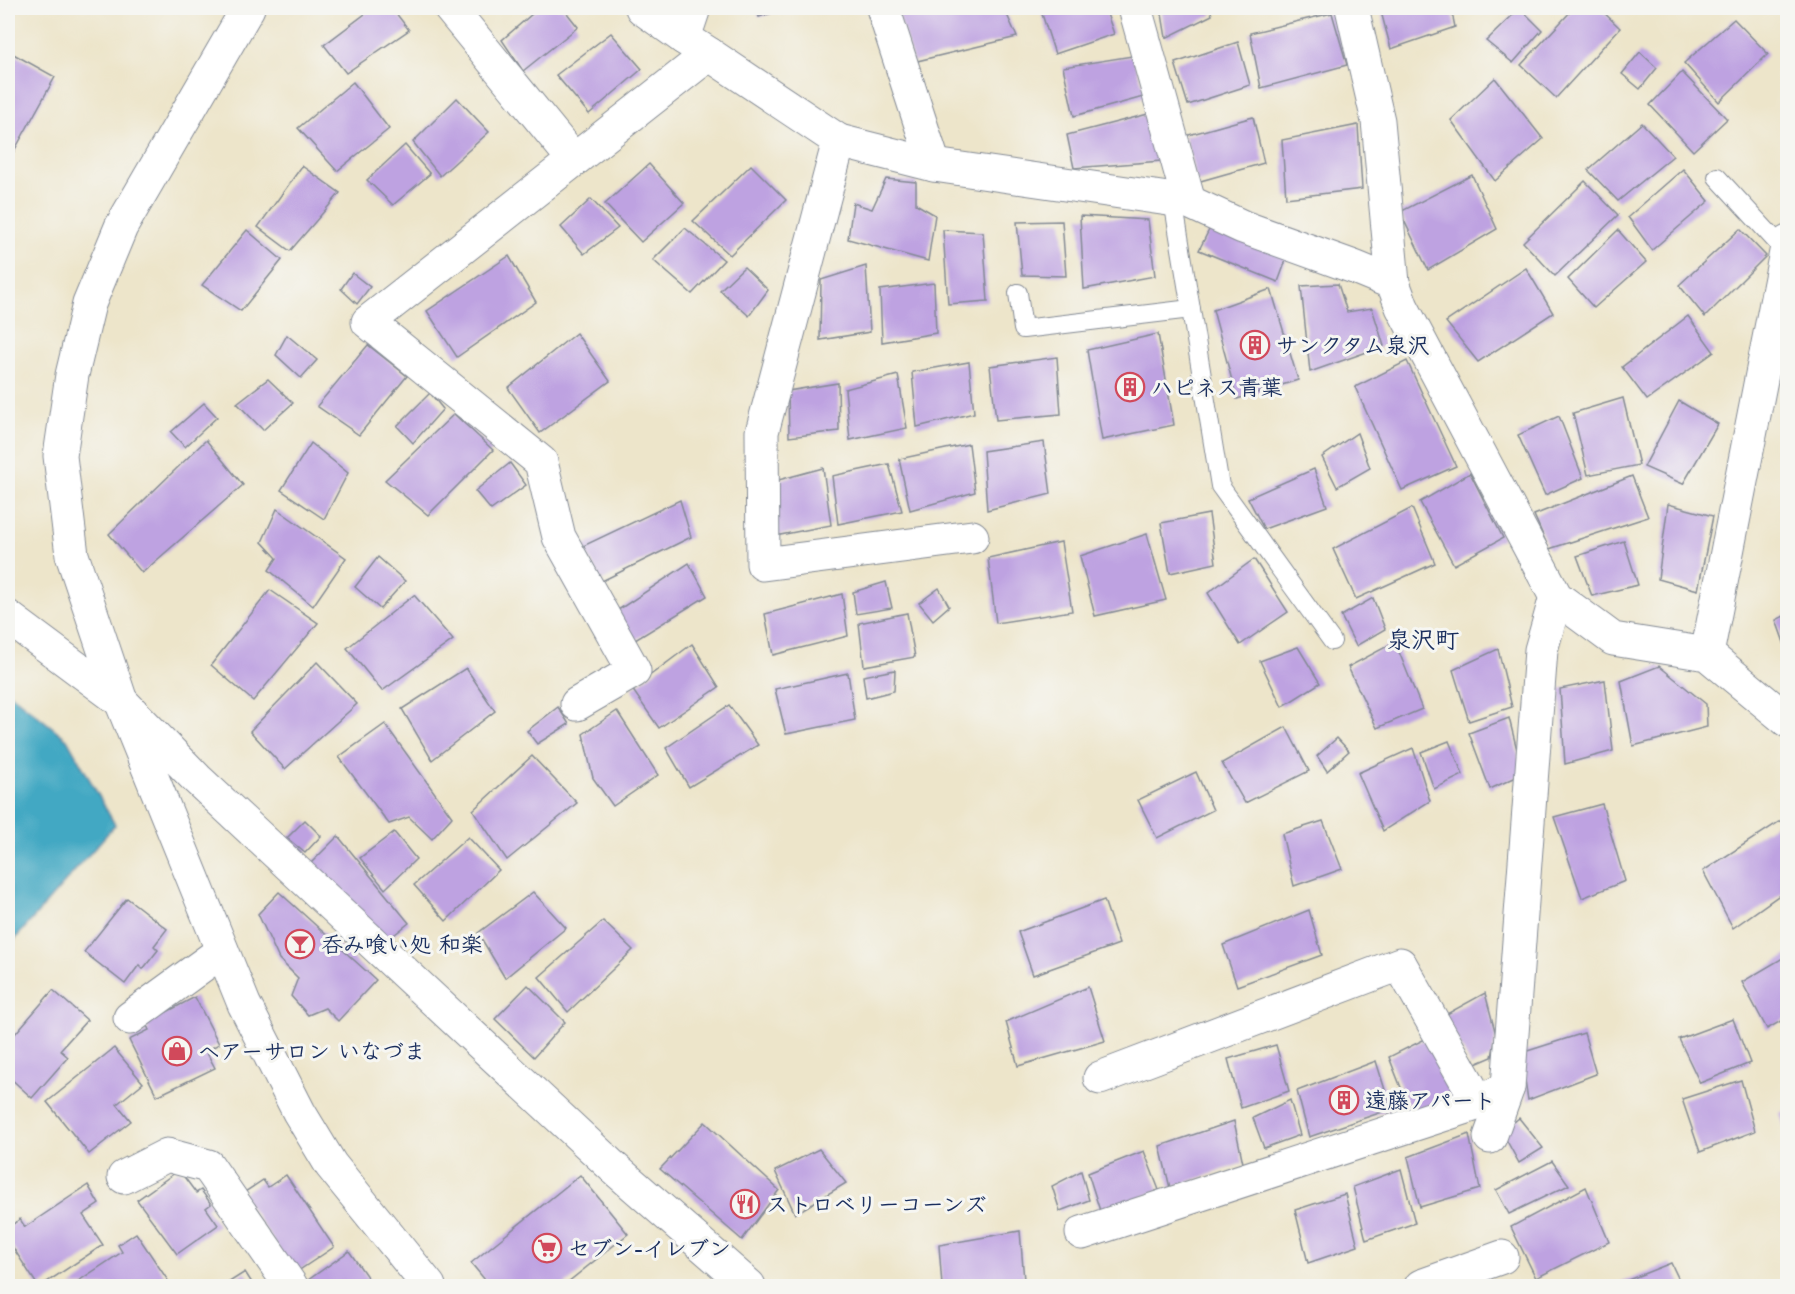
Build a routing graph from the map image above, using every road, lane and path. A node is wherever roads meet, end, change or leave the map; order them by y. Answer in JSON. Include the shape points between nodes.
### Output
{"nodes":[{"id":1,"x":248,"y":8,"type":"edge"},
{"id":2,"x":450,"y":8,"type":"edge"},
{"id":3,"x":642,"y":8,"type":"edge"},
{"id":4,"x":694,"y":8,"type":"edge"},
{"id":5,"x":883,"y":8,"type":"edge"},
{"id":6,"x":1135,"y":8,"type":"edge"},
{"id":7,"x":1352,"y":8,"type":"edge"},
{"id":8,"x":697,"y":46,"type":"junction"},
{"id":9,"x":839,"y":141,"type":"junction"},
{"id":10,"x":574,"y":160,"type":"junction"},
{"id":11,"x":934,"y":165,"type":"junction"},
{"id":12,"x":1717,"y":177,"type":"dead end"},
{"id":13,"x":1181,"y":201,"type":"junction"},
{"id":14,"x":1787,"y":247,"type":"edge"},
{"id":15,"x":1393,"y":283,"type":"junction"},
{"id":16,"x":1017,"y":294,"type":"dead end"},
{"id":17,"x":1191,"y":309,"type":"junction"},
{"id":18,"x":972,"y":537,"type":"dead end"},
{"id":19,"x":1556,"y":597,"type":"junction"},
{"id":20,"x":8,"y":617,"type":"edge"},
{"id":21,"x":1332,"y":641,"type":"dead end"},
{"id":22,"x":1707,"y":654,"type":"junction"},
{"id":23,"x":121,"y":701,"type":"junction"},
{"id":24,"x":578,"y":704,"type":"dead end"},
{"id":25,"x":1788,"y":721,"type":"edge"},
{"id":26,"x":222,"y":951,"type":"junction"},
{"id":27,"x":130,"y":1018,"type":"dead end"},
{"id":28,"x":1101,"y":1078,"type":"dead end"},
{"id":29,"x":1508,"y":1088,"type":"junction"},
{"id":30,"x":1479,"y":1103,"type":"junction"},
{"id":31,"x":1490,"y":1137,"type":"dead end"},
{"id":32,"x":124,"y":1176,"type":"dead end"},
{"id":33,"x":1082,"y":1233,"type":"dead end"},
{"id":34,"x":1502,"y":1257,"type":"dead end"},
{"id":35,"x":291,"y":1287,"type":"edge"},
{"id":36,"x":429,"y":1287,"type":"edge"},
{"id":37,"x":749,"y":1287,"type":"edge"},
{"id":38,"x":1421,"y":1287,"type":"edge"}],
"edges":[{"from":1,"to":23,"type":"street","via":[[121,227],[89,304],[72,375],[60,456],[72,555]]},
{"from":2,"to":10,"type":"street"},
{"from":3,"to":8,"type":"street"},
{"from":4,"to":8,"type":"street"},
{"from":5,"to":11,"type":"street"},
{"from":6,"to":13,"type":"street"},
{"from":7,"to":15,"type":"street","via":[[1378,121]]},
{"from":8,"to":9,"type":"street"},
{"from":8,"to":10,"type":"street"},
{"from":9,"to":11,"type":"street"},
{"from":9,"to":18,"type":"street","via":[[762,432],[763,564]]},
{"from":10,"to":24,"type":"street","via":[[368,322],[541,462],[560,537],[634,671]]},
{"from":11,"to":13,"type":"street"},
{"from":12,"to":14,"type":"lane"},
{"from":13,"to":15,"type":"street"},
{"from":13,"to":17,"type":"lane"},
{"from":14,"to":22,"type":"street"},
{"from":15,"to":19,"type":"street","via":[[1402,307]]},
{"from":16,"to":17,"type":"lane","via":[[1023,329]]},
{"from":17,"to":21,"type":"lane","via":[[1221,486]]},
{"from":19,"to":22,"type":"street","via":[[1613,639]]},
{"from":19,"to":29,"type":"street","via":[[1541,650]]},
{"from":20,"to":23,"type":"street"},
{"from":22,"to":25,"type":"street"},
{"from":23,"to":26,"type":"street"},
{"from":23,"to":37,"type":"street","via":[[197,778],[606,1160]]},
{"from":26,"to":27,"type":"street"},
{"from":26,"to":36,"type":"street","via":[[244,1004],[331,1165]]},
{"from":28,"to":30,"type":"street","via":[[1400,964]]},
{"from":29,"to":30,"type":"street"},
{"from":29,"to":31,"type":"street"},
{"from":30,"to":33,"type":"street"},
{"from":32,"to":35,"type":"street","via":[[167,1155],[208,1166]]},
{"from":34,"to":38,"type":"street"}]}
